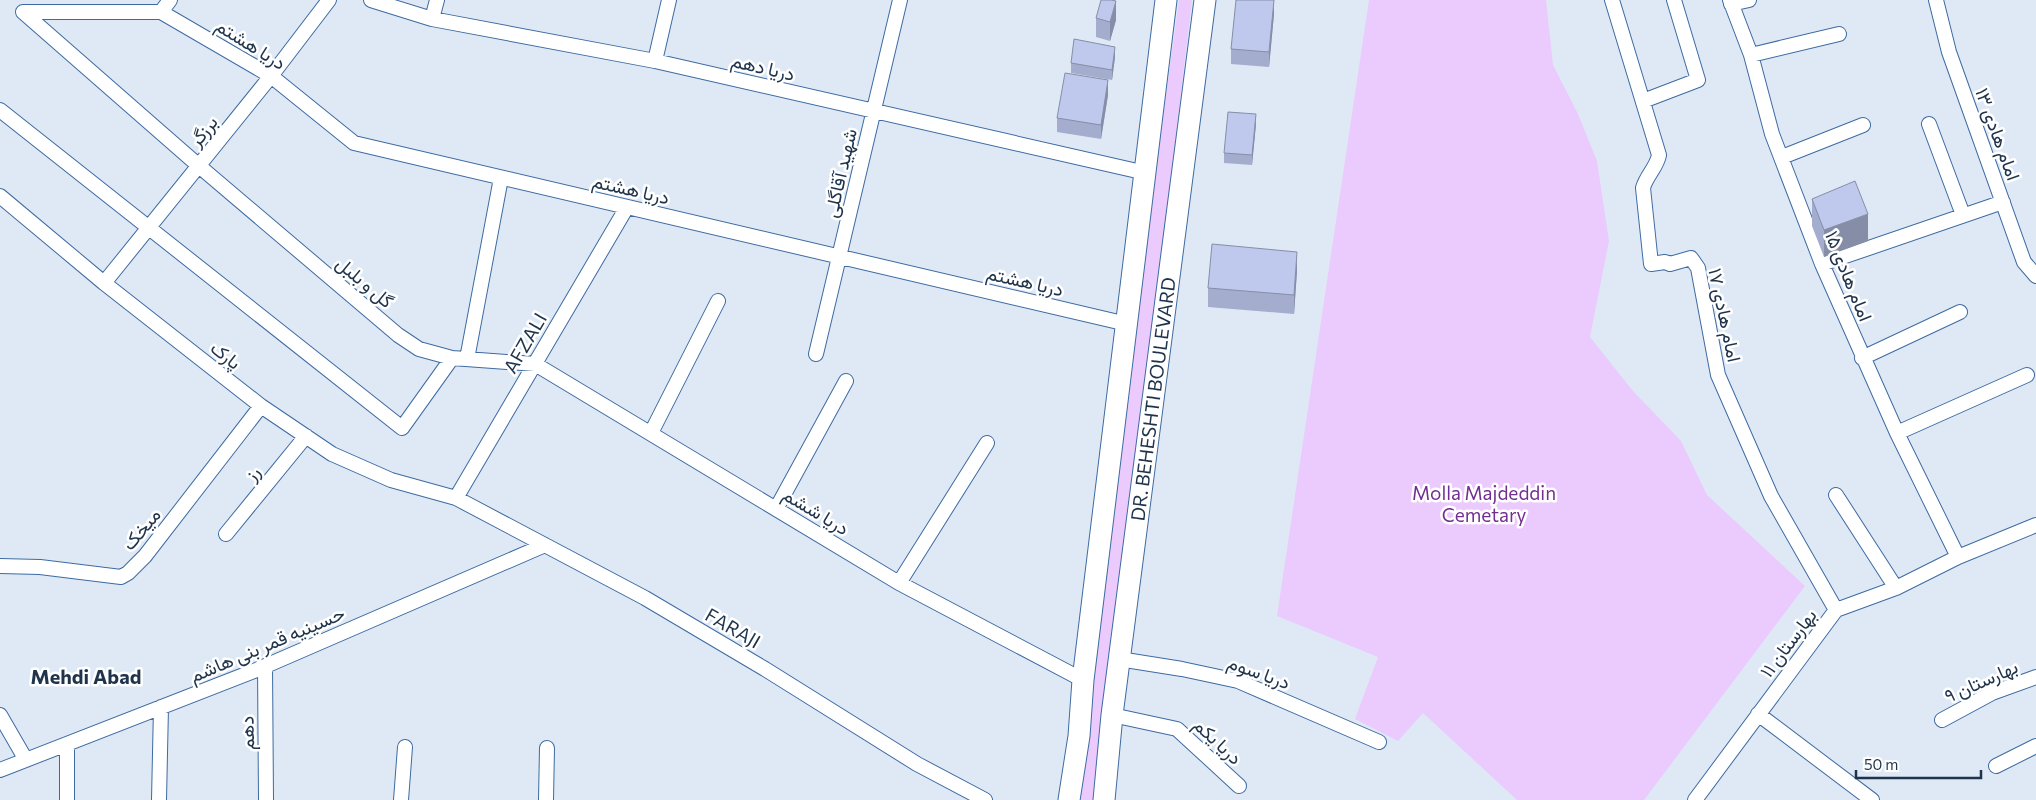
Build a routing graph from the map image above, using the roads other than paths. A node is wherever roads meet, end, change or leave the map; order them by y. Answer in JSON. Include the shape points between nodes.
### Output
{"nodes":[{"id":1,"x":170,"y":0,"type":"edge"},
{"id":2,"x":329,"y":0,"type":"edge"},
{"id":3,"x":370,"y":0,"type":"edge"},
{"id":4,"x":437,"y":0,"type":"edge"},
{"id":5,"x":669,"y":0,"type":"edge"},
{"id":6,"x":900,"y":0,"type":"edge"},
{"id":7,"x":1205,"y":0,"type":"edge"},
{"id":8,"x":1612,"y":0,"type":"edge"},
{"id":9,"x":1674,"y":0,"type":"edge"},
{"id":10,"x":1749,"y":0,"type":"edge"},
{"id":11,"x":1936,"y":0,"type":"edge"},
{"id":12,"x":1163,"y":1,"type":"edge"},
{"id":13,"x":1730,"y":2,"type":"edge"},
{"id":14,"x":161,"y":12,"type":"junction"},
{"id":15,"x":432,"y":19,"type":"junction"},
{"id":16,"x":1840,"y":34,"type":"dead end"},
{"id":17,"x":1751,"y":55,"type":"junction"},
{"id":18,"x":655,"y":60,"type":"junction"},
{"id":19,"x":271,"y":76,"type":"junction"},
{"id":20,"x":1643,"y":101,"type":"junction"},
{"id":21,"x":0,"y":110,"type":"edge"},
{"id":22,"x":874,"y":112,"type":"junction"},
{"id":23,"x":1929,"y":124,"type":"dead end"},
{"id":24,"x":1863,"y":126,"type":"dead end"},
{"id":25,"x":1782,"y":157,"type":"junction"},
{"id":26,"x":198,"y":166,"type":"junction"},
{"id":27,"x":1146,"y":173,"type":"junction"},
{"id":28,"x":501,"y":178,"type":"junction"},
{"id":29,"x":0,"y":196,"type":"edge"},
{"id":30,"x":2002,"y":202,"type":"junction"},
{"id":31,"x":627,"y":207,"type":"junction"},
{"id":32,"x":1963,"y":215,"type":"junction"},
{"id":33,"x":149,"y":227,"type":"junction"},
{"id":34,"x":839,"y":256,"type":"junction"},
{"id":35,"x":1822,"y":264,"type":"junction"},
{"id":36,"x":2036,"y":276,"type":"edge"},
{"id":37,"x":104,"y":283,"type":"junction"},
{"id":38,"x":718,"y":301,"type":"dead end"},
{"id":39,"x":1960,"y":312,"type":"dead end"},
{"id":40,"x":1127,"y":324,"type":"junction"},
{"id":41,"x":816,"y":354,"type":"dead end"},
{"id":42,"x":452,"y":358,"type":"junction"},
{"id":43,"x":1862,"y":358,"type":"junction"},
{"id":44,"x":467,"y":359,"type":"junction"},
{"id":45,"x":535,"y":364,"type":"junction"},
{"id":46,"x":2027,"y":375,"type":"dead end"},
{"id":47,"x":846,"y":381,"type":"dead end"},
{"id":48,"x":261,"y":406,"type":"junction"},
{"id":49,"x":651,"y":433,"type":"junction"},
{"id":50,"x":1896,"y":433,"type":"junction"},
{"id":51,"x":306,"y":436,"type":"junction"},
{"id":52,"x":987,"y":443,"type":"dead end"},
{"id":53,"x":1836,"y":495,"type":"dead end"},
{"id":54,"x":456,"y":498,"type":"junction"},
{"id":55,"x":776,"y":509,"type":"junction"},
{"id":56,"x":2036,"y":525,"type":"edge"},
{"id":57,"x":226,"y":534,"type":"dead end"},
{"id":58,"x":545,"y":545,"type":"junction"},
{"id":59,"x":1958,"y":557,"type":"junction"},
{"id":60,"x":0,"y":566,"type":"edge"},
{"id":61,"x":899,"y":583,"type":"junction"},
{"id":62,"x":1896,"y":588,"type":"junction"},
{"id":63,"x":1836,"y":610,"type":"junction"},
{"id":64,"x":1119,"y":659,"type":"junction"},
{"id":65,"x":265,"y":666,"type":"junction"},
{"id":66,"x":2036,"y":677,"type":"edge"},
{"id":67,"x":1083,"y":680,"type":"junction"},
{"id":68,"x":161,"y":707,"type":"junction"},
{"id":69,"x":1758,"y":714,"type":"junction"},
{"id":70,"x":0,"y":715,"type":"edge"},
{"id":71,"x":1112,"y":715,"type":"junction"},
{"id":72,"x":1942,"y":720,"type":"dead end"},
{"id":73,"x":1379,"y":742,"type":"dead end"},
{"id":74,"x":67,"y":744,"type":"junction"},
{"id":75,"x":2036,"y":746,"type":"edge"},
{"id":76,"x":405,"y":747,"type":"dead end"},
{"id":77,"x":547,"y":748,"type":"dead end"},
{"id":78,"x":26,"y":760,"type":"junction"},
{"id":79,"x":1996,"y":766,"type":"dead end"},
{"id":80,"x":0,"y":770,"type":"edge"},
{"id":81,"x":1239,"y":786,"type":"dead end"},
{"id":82,"x":1697,"y":799,"type":"edge"},
{"id":83,"x":68,"y":800,"type":"edge"},
{"id":84,"x":159,"y":800,"type":"edge"},
{"id":85,"x":266,"y":800,"type":"edge"},
{"id":86,"x":401,"y":800,"type":"edge"},
{"id":87,"x":546,"y":800,"type":"edge"},
{"id":88,"x":985,"y":800,"type":"edge"},
{"id":89,"x":1068,"y":800,"type":"edge"},
{"id":90,"x":1104,"y":800,"type":"edge"},
{"id":91,"x":1114,"y":800,"type":"edge"},
{"id":92,"x":1872,"y":800,"type":"edge"}],
"edges":[{"from":1,"to":14,"type":"street"},
{"from":2,"to":19,"type":"street","name":"برزگر"},
{"from":3,"to":15,"type":"street","name":"دریا دهم"},
{"from":4,"to":15,"type":"street"},
{"from":5,"to":18,"type":"street"},
{"from":6,"to":22,"type":"street","name":"شهید آقاگلی"},
{"from":7,"to":64,"type":"main road","name":"DR. BEHESHTI BOULEVARD"},
{"from":8,"to":20,"type":"street","name":"امام هادی ۱۷"},
{"from":9,"to":20,"type":"street","via":[[1698,80]]},
{"from":10,"to":13,"type":"street"},
{"from":11,"to":30,"type":"street","name":"امام هادی ١٣","via":[[1949,52]]},
{"from":12,"to":27,"type":"main road","name":"DR. BEHESHTI BOULEVARD"},
{"from":13,"to":17,"type":"street","name":"امام هادی ۱۵"},
{"from":14,"to":19,"type":"street","name":"دریا هشتم"},
{"from":14,"to":26,"type":"street","name":"گل و بلبل","via":[[23,12]]},
{"from":15,"to":18,"type":"street","name":"دریا دهم"},
{"from":16,"to":17,"type":"street"},
{"from":17,"to":25,"type":"street","name":"امام هادی ۱۵","via":[[1772,134]]},
{"from":18,"to":22,"type":"street","name":"دریا دهم"},
{"from":19,"to":26,"type":"street","name":"برزگر"},
{"from":19,"to":28,"type":"street","name":"دریا هشتم","via":[[354,143]]},
{"from":20,"to":63,"type":"street","name":"امام هادی ۱۷","via":[[1659,155],[1643,188],[1651,264],[1670,264],[1691,258],[1698,268],[1718,375],[1771,496]]},
{"from":21,"to":33,"type":"street"},
{"from":22,"to":27,"type":"street","name":"دریا دهم"},
{"from":22,"to":34,"type":"street","name":"شهید آقاگلی"},
{"from":23,"to":32,"type":"street"},
{"from":24,"to":25,"type":"street"},
{"from":25,"to":35,"type":"street","name":"امام هادی ۱۵"},
{"from":26,"to":33,"type":"street","name":"برزگر"},
{"from":26,"to":42,"type":"street","name":"گل و بلبل","via":[[398,335],[419,349]]},
{"from":27,"to":40,"type":"main road","name":"DR. BEHESHTI BOULEVARD"},
{"from":28,"to":31,"type":"street","name":"دریا هشتم"},
{"from":28,"to":44,"type":"street"},
{"from":29,"to":37,"type":"street","name":"پارک"},
{"from":30,"to":32,"type":"street"},
{"from":30,"to":36,"type":"street","name":"امام هادی ١٣","via":[[2024,262]]},
{"from":31,"to":34,"type":"street","name":"دریا هشتم"},
{"from":31,"to":45,"type":"street","name":"AFZALI"},
{"from":32,"to":35,"type":"street"},
{"from":33,"to":37,"type":"street","name":"برزگر"},
{"from":33,"to":42,"type":"street","via":[[402,428]]},
{"from":34,"to":40,"type":"street","name":"دریا هشتم"},
{"from":34,"to":41,"type":"street","name":"شهید آقاگلی"},
{"from":35,"to":43,"type":"street","name":"امام هادی ۱۵"},
{"from":37,"to":48,"type":"street","name":"پارک"},
{"from":38,"to":49,"type":"street"},
{"from":39,"to":43,"type":"street"},
{"from":40,"to":67,"type":"main road","name":"DR. BEHESHTI BOULEVARD"},
{"from":42,"to":44,"type":"street","name":"گل و بلبل"},
{"from":43,"to":50,"type":"street","name":"امام هادی ۱۵"},
{"from":44,"to":45,"type":"street","name":"گل و بلبل"},
{"from":45,"to":49,"type":"street","name":"دریا ششم"},
{"from":45,"to":54,"type":"street","name":"AFZALI"},
{"from":46,"to":50,"type":"street"},
{"from":47,"to":55,"type":"street"},
{"from":48,"to":51,"type":"street","name":"پارک"},
{"from":48,"to":60,"type":"street","name":"میخک","via":[[146,556],[128,573],[121,576]]},
{"from":49,"to":55,"type":"street","name":"دریا ششم"},
{"from":50,"to":59,"type":"street","name":"امام هادی ۱۵"},
{"from":51,"to":54,"type":"street","name":"پارک","via":[[332,454],[391,480]]},
{"from":51,"to":57,"type":"street","name":"رز"},
{"from":52,"to":61,"type":"street"},
{"from":53,"to":62,"type":"street"},
{"from":54,"to":58,"type":"street","name":"FARAJI"},
{"from":55,"to":61,"type":"street","name":"دریا ششم"},
{"from":56,"to":59,"type":"street","name":"بهارستان ۱۱"},
{"from":58,"to":65,"type":"street","name":"حسینیه قمر بنی هاشم"},
{"from":58,"to":88,"type":"street","name":"FARAJI","via":[[645,598],[765,668],[917,764]]},
{"from":59,"to":62,"type":"street","name":"بهارستان ۱۱"},
{"from":61,"to":67,"type":"street","name":"دریا ششم"},
{"from":62,"to":63,"type":"street","name":"بهارستان ۱۱"},
{"from":63,"to":69,"type":"street","name":"بهارستان ۱۱"},
{"from":64,"to":71,"type":"main road","name":"DR. BEHESHTI BOULEVARD"},
{"from":64,"to":73,"type":"street","name":"دریا سوم","via":[[1238,681]]},
{"from":65,"to":68,"type":"street","name":"حسینیه قمر بنی هاشم"},
{"from":65,"to":85,"type":"street","name":"دهم"},
{"from":66,"to":72,"type":"street","name":"بهارستان ٩","via":[[1992,693]]},
{"from":67,"to":89,"type":"main road","name":"DR. BEHESHTI BOULEVARD","via":[[1079,736]]},
{"from":68,"to":74,"type":"street","name":"حسینیه قمر بنی هاشم"},
{"from":68,"to":84,"type":"street"},
{"from":69,"to":82,"type":"street","name":"بهارستان ۱۱"},
{"from":69,"to":92,"type":"street"},
{"from":70,"to":78,"type":"street"},
{"from":71,"to":81,"type":"street","name":"دریا یکم","via":[[1177,729]]},
{"from":71,"to":90,"type":"main road"},
{"from":71,"to":91,"type":"main road","name":"DR. BEHESHTI BOULEVARD"},
{"from":74,"to":78,"type":"street","name":"حسینیه قمر بنی هاشم"},
{"from":74,"to":83,"type":"street"},
{"from":75,"to":79,"type":"street"},
{"from":76,"to":86,"type":"street"},
{"from":77,"to":87,"type":"street"},
{"from":78,"to":80,"type":"street","name":"حسینیه قمر بنی هاشم"}]}
